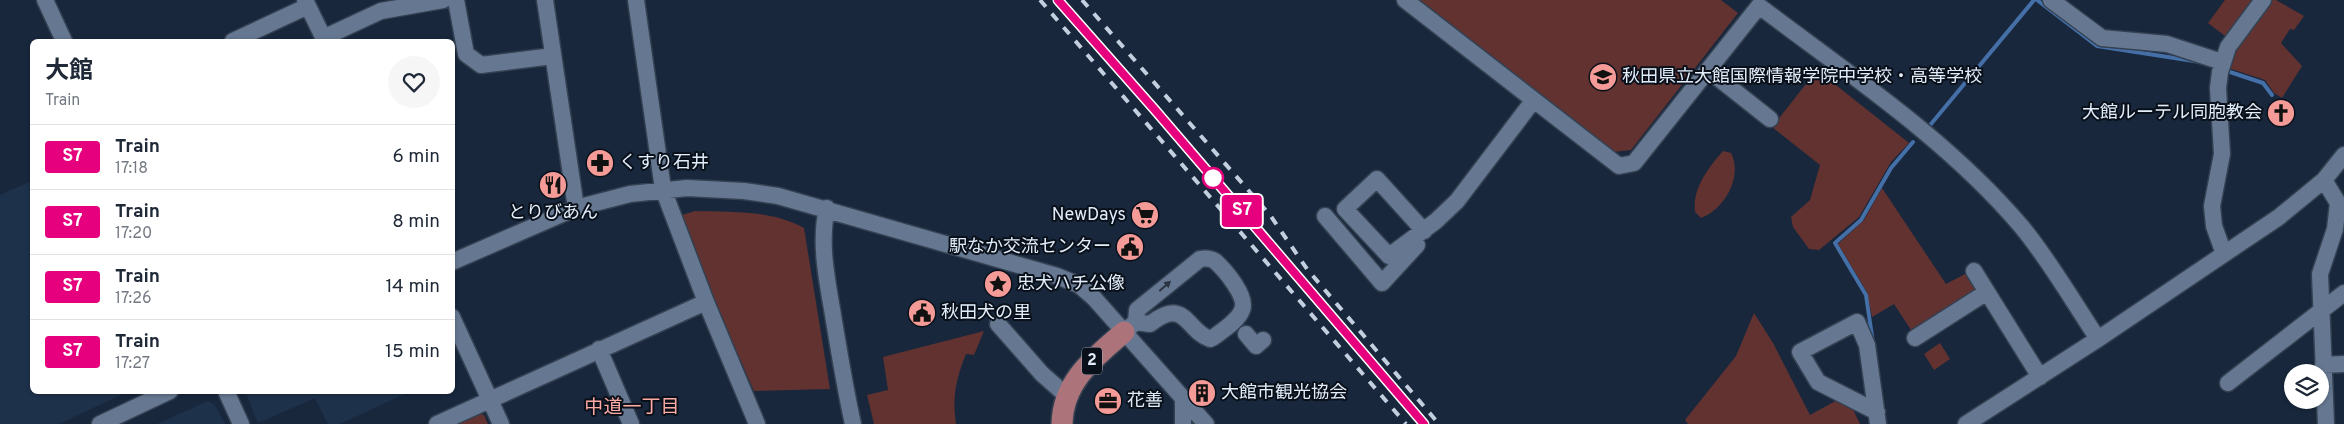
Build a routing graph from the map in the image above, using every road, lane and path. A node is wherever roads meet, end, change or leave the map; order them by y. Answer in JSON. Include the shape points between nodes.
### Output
{"nodes":[{"id":1,"x":45,"y":0,"type":"edge"},
{"id":2,"x":444,"y":0,"type":"edge"},
{"id":3,"x":456,"y":0,"type":"edge"},
{"id":4,"x":545,"y":0,"type":"edge"},
{"id":5,"x":636,"y":0,"type":"edge"},
{"id":6,"x":1405,"y":0,"type":"edge"},
{"id":7,"x":2051,"y":0,"type":"edge"},
{"id":8,"x":2263,"y":0,"type":"edge"},
{"id":9,"x":306,"y":3,"type":"edge"},
{"id":10,"x":63,"y":39,"type":"edge"},
{"id":11,"x":237,"y":39,"type":"edge"},
{"id":12,"x":324,"y":39,"type":"edge"},
{"id":13,"x":326,"y":39,"type":"edge"},
{"id":14,"x":552,"y":56,"type":"junction"},
{"id":15,"x":2222,"y":62,"type":"junction"},
{"id":16,"x":1708,"y":70,"type":"junction"},
{"id":17,"x":1533,"y":101,"type":"junction"},
{"id":18,"x":1770,"y":119,"type":"dead end"},
{"id":19,"x":2344,"y":155,"type":"edge"},
{"id":20,"x":2324,"y":180,"type":"junction"},
{"id":21,"x":663,"y":189,"type":"junction"},
{"id":22,"x":576,"y":208,"type":"junction"},
{"id":23,"x":826,"y":208,"type":"junction"},
{"id":24,"x":1325,"y":216,"type":"dead end"},
{"id":25,"x":1424,"y":234,"type":"junction"},
{"id":26,"x":2224,"y":254,"type":"junction"},
{"id":27,"x":455,"y":261,"type":"edge"},
{"id":28,"x":1974,"y":271,"type":"dead end"},
{"id":29,"x":1987,"y":292,"type":"junction"},
{"id":30,"x":2344,"y":292,"type":"edge"},
{"id":31,"x":706,"y":302,"type":"junction"},
{"id":32,"x":2320,"y":311,"type":"junction"},
{"id":33,"x":455,"y":323,"type":"edge"},
{"id":34,"x":998,"y":324,"type":"dead end"},
{"id":35,"x":1130,"y":327,"type":"junction"},
{"id":36,"x":1246,"y":334,"type":"dead end"},
{"id":37,"x":1915,"y":338,"type":"dead end"},
{"id":38,"x":2098,"y":339,"type":"junction"},
{"id":39,"x":1263,"y":340,"type":"dead end"},
{"id":40,"x":599,"y":349,"type":"junction"},
{"id":41,"x":2323,"y":364,"type":"edge"},
{"id":42,"x":2344,"y":364,"type":"edge"},
{"id":43,"x":2329,"y":365,"type":"edge"},
{"id":44,"x":2040,"y":376,"type":"junction"},
{"id":45,"x":2228,"y":383,"type":"dead end"},
{"id":46,"x":164,"y":394,"type":"edge"},
{"id":47,"x":227,"y":394,"type":"edge"},
{"id":48,"x":1067,"y":396,"type":"junction"},
{"id":49,"x":491,"y":399,"type":"junction"},
{"id":50,"x":1184,"y":401,"type":"junction"},
{"id":51,"x":2325,"y":409,"type":"edge"},
{"id":52,"x":1878,"y":418,"type":"edge"},
{"id":53,"x":100,"y":424,"type":"edge"},
{"id":54,"x":241,"y":424,"type":"edge"},
{"id":55,"x":437,"y":424,"type":"edge"},
{"id":56,"x":501,"y":424,"type":"edge"},
{"id":57,"x":631,"y":424,"type":"edge"},
{"id":58,"x":757,"y":424,"type":"edge"},
{"id":59,"x":853,"y":424,"type":"edge"},
{"id":60,"x":1062,"y":424,"type":"edge"},
{"id":61,"x":1182,"y":424,"type":"edge"},
{"id":62,"x":1206,"y":424,"type":"edge"},
{"id":63,"x":1966,"y":424,"type":"edge"},
{"id":64,"x":2326,"y":424,"type":"edge"}],
"edges":[{"from":1,"to":10,"type":"street"},
{"from":2,"to":13,"type":"street","via":[[381,11]]},
{"from":3,"to":14,"type":"street","via":[[466,54],[481,65]]},
{"from":4,"to":14,"type":"street"},
{"from":5,"to":21,"type":"street"},
{"from":6,"to":17,"type":"street"},
{"from":7,"to":15,"type":"street","via":[[2102,38],[2167,44]]},
{"from":8,"to":15,"type":"street","via":[[2228,46]]},
{"from":9,"to":11,"type":"street"},
{"from":9,"to":12,"type":"street"},
{"from":14,"to":22,"type":"street"},
{"from":15,"to":26,"type":"street","via":[[2218,88],[2222,154],[2212,206],[2214,226]]},
{"from":16,"to":17,"type":"street","via":[[1634,163],[1619,166]]},
{"from":16,"to":18,"type":"street"},
{"from":16,"to":38,"type":"street","via":[[1759,6],[1919,127],[1960,162],[2022,227]]},
{"from":17,"to":25,"type":"street","via":[[1457,201]]},
{"from":19,"to":20,"type":"street"},
{"from":20,"to":26,"type":"street","via":[[2279,217]]},
{"from":20,"to":32,"type":"street","via":[[2338,203],[2334,229],[2320,274]]},
{"from":21,"to":22,"type":"street"},
{"from":21,"to":23,"type":"street","via":[[744,191]]},
{"from":21,"to":31,"type":"street"},
{"from":22,"to":27,"type":"street"},
{"from":23,"to":35,"type":"street","via":[[1069,280]]},
{"from":23,"to":59,"type":"street","via":[[822,229],[823,253]]},
{"from":24,"to":25,"type":"street","via":[[1377,285]]},
{"from":25,"to":25,"type":"street","via":[[1377,179],[1345,209],[1389,256]]},
{"from":26,"to":38,"type":"street"},
{"from":28,"to":29,"type":"street"},
{"from":29,"to":37,"type":"street"},
{"from":29,"to":44,"type":"street"},
{"from":30,"to":32,"type":"street"},
{"from":31,"to":40,"type":"street"},
{"from":31,"to":58,"type":"street"},
{"from":32,"to":41,"type":"street"},
{"from":32,"to":45,"type":"street"},
{"from":33,"to":49,"type":"street"},
{"from":34,"to":48,"type":"street","via":[[1042,374]]},
{"from":35,"to":35,"type":"street","one_way":true,"via":[[1137,310],[1200,258],[1214,261],[1244,301],[1240,315],[1210,338],[1200,333],[1190,321],[1174,314],[1160,316],[1150,324]]},
{"from":35,"to":48,"type":"main road","number":"2","via":[[1083,370]]},
{"from":35,"to":50,"type":"street"},
{"from":36,"to":39,"type":"street","via":[[1256,346]]},
{"from":38,"to":44,"type":"street"},
{"from":40,"to":49,"type":"street"},
{"from":40,"to":57,"type":"street"},
{"from":42,"to":43,"type":"street"},
{"from":44,"to":63,"type":"street"},
{"from":46,"to":53,"type":"street"},
{"from":47,"to":54,"type":"street"},
{"from":48,"to":60,"type":"main road","number":"2"},
{"from":49,"to":55,"type":"street"},
{"from":49,"to":56,"type":"street"},
{"from":50,"to":61,"type":"street"},
{"from":50,"to":62,"type":"street"},
{"from":51,"to":64,"type":"street"},
{"from":52,"to":52,"type":"street","via":[[1867,345],[1857,322],[1800,352],[1818,382]]}]}
